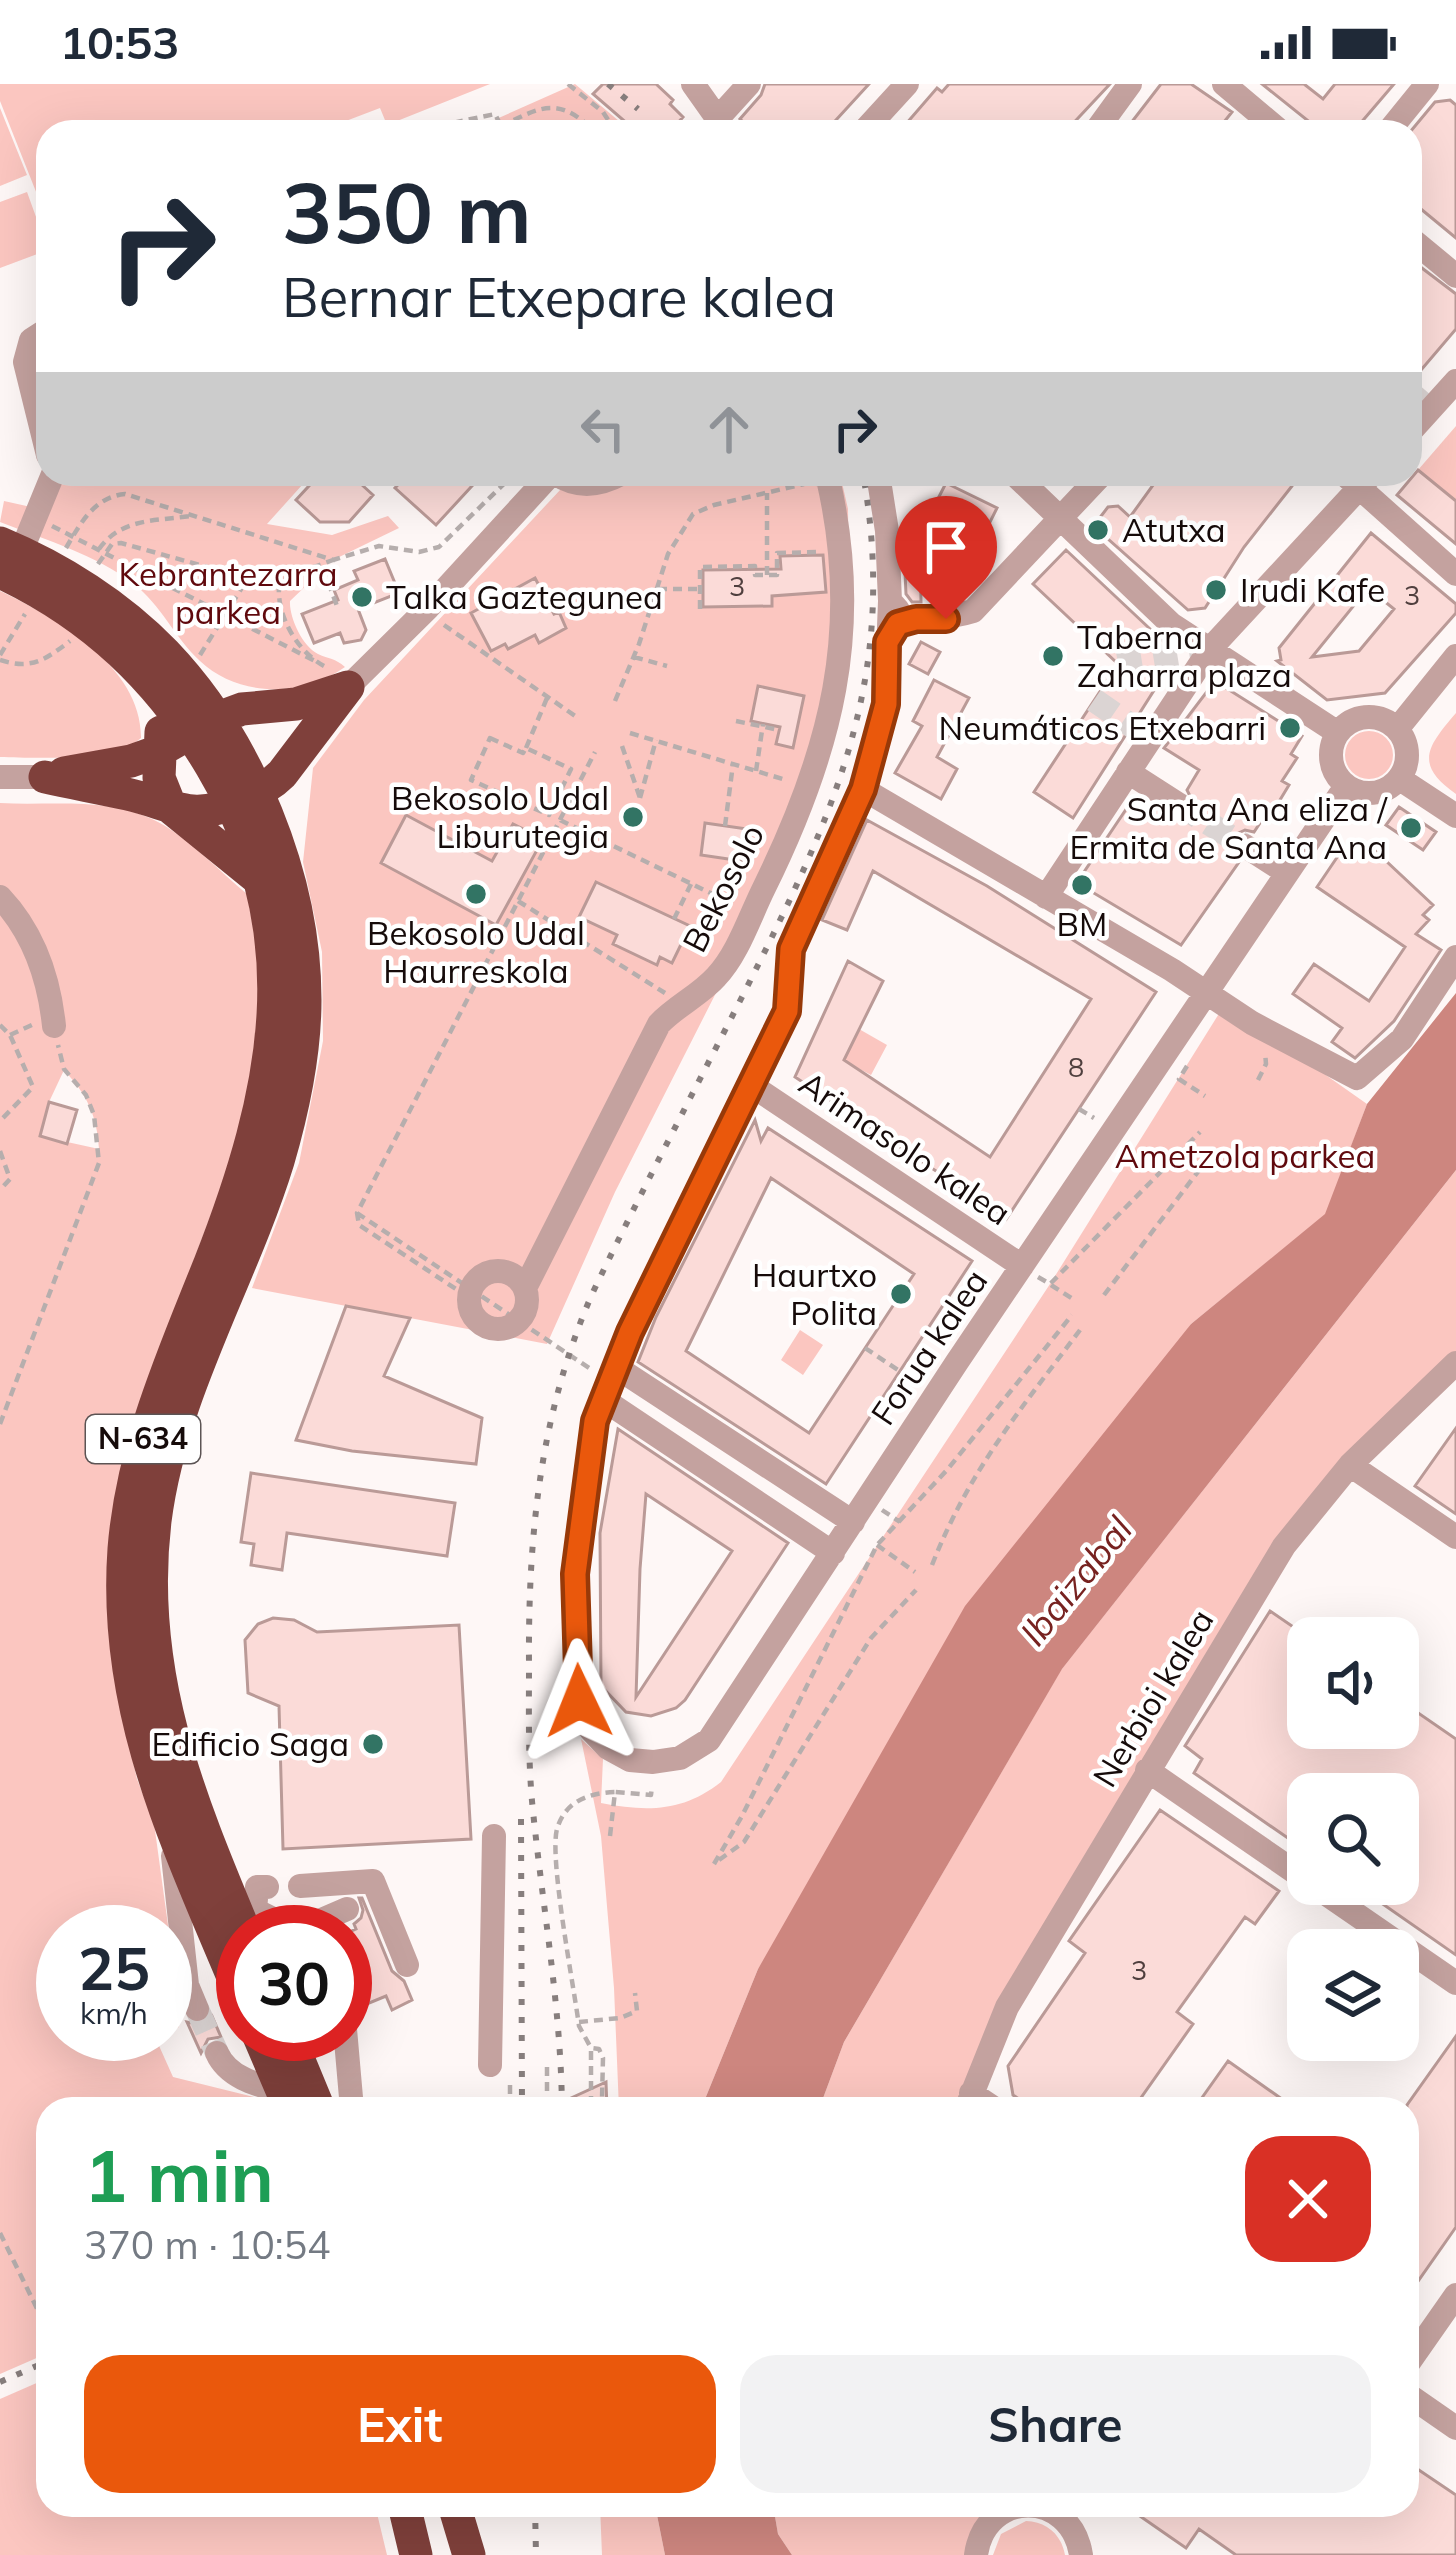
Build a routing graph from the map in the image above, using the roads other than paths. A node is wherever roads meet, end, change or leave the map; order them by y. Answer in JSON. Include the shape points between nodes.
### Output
{"nodes":[{"id":1,"x":693,"y":84,"type":"edge"},
{"id":2,"x":749,"y":84,"type":"edge"},
{"id":3,"x":907,"y":84,"type":"edge"},
{"id":4,"x":1130,"y":84,"type":"edge"},
{"id":5,"x":1224,"y":84,"type":"edge"},
{"id":6,"x":1427,"y":84,"type":"edge"},
{"id":7,"x":720,"y":120,"type":"edge"},
{"id":8,"x":726,"y":120,"type":"edge"},
{"id":9,"x":873,"y":120,"type":"edge"},
{"id":10,"x":1103,"y":120,"type":"edge"},
{"id":11,"x":1267,"y":120,"type":"edge"},
{"id":12,"x":1398,"y":120,"type":"edge"},
{"id":13,"x":1422,"y":248,"type":"edge"},
{"id":14,"x":1456,"y":275,"type":"edge"},
{"id":15,"x":36,"y":337,"type":"edge"},
{"id":16,"x":1456,"y":381,"type":"edge"},
{"id":17,"x":36,"y":404,"type":"edge"},
{"id":18,"x":1422,"y":419,"type":"edge"},
{"id":19,"x":48,"y":486,"type":"edge"},
{"id":20,"x":543,"y":486,"type":"edge"},
{"id":21,"x":826,"y":486,"type":"edge"},
{"id":22,"x":880,"y":486,"type":"edge"},
{"id":23,"x":1028,"y":486,"type":"edge"},
{"id":24,"x":1090,"y":486,"type":"edge"},
{"id":25,"x":1352,"y":486,"type":"edge"},
{"id":26,"x":1367,"y":486,"type":"edge"},
{"id":27,"x":1064,"y":516,"type":"junction"},
{"id":28,"x":7,"y":556,"type":"edge"},
{"id":29,"x":1456,"y":574,"type":"edge"},
{"id":30,"x":890,"y":601,"type":"junction"},
{"id":31,"x":916,"y":619,"type":"junction"},
{"id":32,"x":887,"y":642,"type":"junction"},
{"id":33,"x":1210,"y":649,"type":"junction"},
{"id":34,"x":1456,"y":656,"type":"edge"},
{"id":35,"x":143,"y":673,"type":"junction"},
{"id":36,"x":194,"y":674,"type":"junction"},
{"id":37,"x":343,"y":680,"type":"junction"},
{"id":38,"x":269,"y":707,"type":"junction"},
{"id":39,"x":203,"y":726,"type":"junction"},
{"id":40,"x":1398,"y":728,"type":"junction"},
{"id":41,"x":1337,"y":733,"type":"junction"},
{"id":42,"x":159,"y":751,"type":"junction"},
{"id":43,"x":293,"y":759,"type":"junction"},
{"id":44,"x":1128,"y":772,"type":"junction"},
{"id":45,"x":0,"y":777,"type":"edge"},
{"id":46,"x":45,"y":777,"type":"junction"},
{"id":47,"x":1400,"y":779,"type":"junction"},
{"id":48,"x":1346,"y":786,"type":"junction"},
{"id":49,"x":863,"y":789,"type":"junction"},
{"id":50,"x":244,"y":799,"type":"junction"},
{"id":51,"x":1178,"y":804,"type":"tunnel mouth"},
{"id":52,"x":171,"y":808,"type":"junction"},
{"id":53,"x":1456,"y":816,"type":"edge"},
{"id":54,"x":1245,"y":846,"type":"tunnel mouth"},
{"id":55,"x":270,"y":872,"type":"junction"},
{"id":56,"x":1287,"y":873,"type":"junction"},
{"id":57,"x":0,"y":897,"type":"edge"},
{"id":58,"x":1046,"y":897,"type":"junction"},
{"id":59,"x":1456,"y":957,"type":"edge"},
{"id":60,"x":1208,"y":991,"type":"junction"},
{"id":61,"x":54,"y":1026,"type":"dead end"},
{"id":62,"x":751,"y":1084,"type":"junction"},
{"id":63,"x":1022,"y":1266,"type":"junction"},
{"id":64,"x":525,"y":1288,"type":"junction"},
{"id":65,"x":1456,"y":1363,"type":"edge"},
{"id":66,"x":616,"y":1367,"type":"junction"},
{"id":67,"x":604,"y":1400,"type":"junction"},
{"id":68,"x":1350,"y":1465,"type":"junction"},
{"id":69,"x":853,"y":1522,"type":"junction"},
{"id":70,"x":1456,"y":1537,"type":"edge"},
{"id":71,"x":833,"y":1552,"type":"junction"},
{"id":72,"x":1147,"y":1770,"type":"junction"},
{"id":73,"x":168,"y":1818,"type":"junction"},
{"id":74,"x":494,"y":1836,"type":"dead end"},
{"id":75,"x":1287,"y":1867,"type":"edge"},
{"id":76,"x":330,"y":1884,"type":"junction"},
{"id":77,"x":300,"y":1886,"type":"dead end"},
{"id":78,"x":248,"y":1905,"type":"edge"},
{"id":79,"x":355,"y":1905,"type":"edge"},
{"id":80,"x":357,"y":1905,"type":"edge"},
{"id":81,"x":1342,"y":1905,"type":"edge"},
{"id":82,"x":372,"y":1925,"type":"edge"},
{"id":83,"x":216,"y":1935,"type":"edge"},
{"id":84,"x":407,"y":1965,"type":"dead end"},
{"id":85,"x":1456,"y":1983,"type":"edge"},
{"id":86,"x":197,"y":2009,"type":"tunnel mouth"},
{"id":87,"x":220,"y":2061,"type":"tunnel mouth"},
{"id":88,"x":269,"y":2061,"type":"edge"},
{"id":89,"x":299,"y":2061,"type":"edge"},
{"id":90,"x":348,"y":2061,"type":"edge"},
{"id":91,"x":490,"y":2065,"type":"dead end"},
{"id":92,"x":278,"y":2097,"type":"edge"},
{"id":93,"x":284,"y":2097,"type":"edge"},
{"id":94,"x":314,"y":2097,"type":"edge"},
{"id":95,"x":351,"y":2097,"type":"edge"},
{"id":96,"x":971,"y":2097,"type":"edge"},
{"id":97,"x":1456,"y":2295,"type":"edge"},
{"id":98,"x":1419,"y":2348,"type":"edge"},
{"id":99,"x":1419,"y":2402,"type":"edge"},
{"id":100,"x":1456,"y":2428,"type":"edge"},
{"id":101,"x":407,"y":2517,"type":"edge"},
{"id":102,"x":437,"y":2517,"type":"edge"},
{"id":103,"x":458,"y":2517,"type":"edge"},
{"id":104,"x":995,"y":2517,"type":"edge"},
{"id":105,"x":1059,"y":2517,"type":"edge"},
{"id":106,"x":416,"y":2555,"type":"edge"},
{"id":107,"x":445,"y":2555,"type":"edge"},
{"id":108,"x":469,"y":2555,"type":"edge"},
{"id":109,"x":976,"y":2555,"type":"edge"},
{"id":110,"x":1081,"y":2555,"type":"edge"}],
"edges":[{"from":1,"to":7,"type":"street"},
{"from":2,"to":8,"type":"street"},
{"from":3,"to":9,"type":"street"},
{"from":4,"to":10,"type":"street"},
{"from":5,"to":11,"type":"street"},
{"from":6,"to":12,"type":"street"},
{"from":13,"to":14,"type":"street"},
{"from":15,"to":17,"type":"street","via":[[26,362]]},
{"from":16,"to":18,"type":"street"},
{"from":19,"to":28,"type":"street"},
{"from":20,"to":37,"type":"street","via":[[428,608]]},
{"from":21,"to":64,"type":"street","name":"Bekosolo","via":[[843,618],[838,685],[807,787],[716,977],[659,1024]]},
{"from":22,"to":30,"type":"street"},
{"from":23,"to":27,"type":"street"},
{"from":24,"to":27,"type":"street"},
{"from":25,"to":33,"type":"street"},
{"from":26,"to":29,"type":"street"},
{"from":27,"to":31,"type":"street","via":[[973,611]]},
{"from":27,"to":33,"type":"street","via":[[1171,624]]},
{"from":28,"to":35,"type":"highway","number":"N-634"},
{"from":28,"to":36,"type":"highway","number":"N-634","via":[[84,587]]},
{"from":30,"to":31,"type":"street"},
{"from":30,"to":32,"type":"street"},
{"from":31,"to":32,"type":"street","via":[[898,624]]},
{"from":32,"to":49,"type":"street","via":[[886,704]]},
{"from":33,"to":41,"type":"street"},
{"from":33,"to":44,"type":"street"},
{"from":34,"to":40,"type":"street"},
{"from":35,"to":39,"type":"highway","number":"N-634"},
{"from":35,"to":42,"type":"highway","via":[[159,710]]},
{"from":36,"to":38,"type":"highway"},
{"from":36,"to":39,"type":"highway","number":"N-634"},
{"from":37,"to":38,"type":"highway","via":[[296,704]]},
{"from":37,"to":43,"type":"highway"},
{"from":38,"to":39,"type":"highway"},
{"from":38,"to":43,"type":"highway","via":[[290,730]]},
{"from":39,"to":42,"type":"highway"},
{"from":39,"to":50,"type":"highway","number":"N-634"},
{"from":40,"to":41,"type":"street","via":[[1360,717]]},
{"from":40,"to":47,"type":"street","via":[[1408,753]]},
{"from":41,"to":48,"type":"street","via":[[1332,767]]},
{"from":42,"to":46,"type":"highway"},
{"from":42,"to":52,"type":"highway"},
{"from":43,"to":50,"type":"highway","via":[[272,784]]},
{"from":43,"to":55,"type":"highway"},
{"from":44,"to":51,"type":"street"},
{"from":44,"to":58,"type":"street"},
{"from":45,"to":46,"type":"street"},
{"from":46,"to":52,"type":"highway"},
{"from":47,"to":48,"type":"street","via":[[1369,794]]},
{"from":47,"to":53,"type":"street"},
{"from":48,"to":56,"type":"street","name":"Forua kalea"},
{"from":49,"to":58,"type":"street"},
{"from":49,"to":62,"type":"street","via":[[791,949],[787,1011]]},
{"from":50,"to":52,"type":"highway","via":[[202,814]]},
{"from":50,"to":55,"type":"highway","number":"N-634"},
{"from":52,"to":55,"type":"highway"},
{"from":54,"to":56,"type":"street"},
{"from":55,"to":73,"type":"highway","number":"N-634","via":[[276,998],[261,1108],[140,1450],[127,1514],[122,1593],[130,1685]]},
{"from":55,"to":78,"type":"highway","number":"N-634","via":[[294,906],[305,998],[297,1073],[268,1191],[167,1457],[150,1592],[158,1681],[181,1771]]},
{"from":56,"to":60,"type":"street","name":"Forua kalea"},
{"from":57,"to":61,"type":"street","via":[[43,968]]},
{"from":58,"to":60,"type":"street"},
{"from":59,"to":60,"type":"street","via":[[1402,1039],[1357,1078]]},
{"from":60,"to":63,"type":"street","name":"Forua kalea"},
{"from":62,"to":63,"type":"street","name":"Arimasolo kalea"},
{"from":62,"to":66,"type":"street"},
{"from":63,"to":69,"type":"street","name":"Forua kalea"},
{"from":64,"to":64,"type":"street","via":[[496,1270],[475,1281],[468,1298],[473,1317],[502,1330],[521,1319]]},
{"from":65,"to":68,"type":"street","name":"Nerbioi kalea"},
{"from":66,"to":67,"type":"street"},
{"from":66,"to":69,"type":"street"},
{"from":67,"to":71,"type":"street"},
{"from":67,"to":71,"type":"street","name":"Forua kalea","via":[[575,1574],[579,1701],[608,1748],[653,1762],[709,1741]]},
{"from":68,"to":70,"type":"street"},
{"from":68,"to":72,"type":"street","name":"Nerbioi kalea","via":[[1284,1546]]},
{"from":69,"to":71,"type":"street","name":"Forua kalea"},
{"from":72,"to":75,"type":"street"},
{"from":72,"to":96,"type":"street","name":"Nerbioi kalea","via":[[1007,2007]]},
{"from":73,"to":83,"type":"highway","number":"N-634"},
{"from":73,"to":86,"type":"street","via":[[187,1985]]},
{"from":74,"to":91,"type":"street"},
{"from":76,"to":77,"type":"street"},
{"from":76,"to":79,"type":"street"},
{"from":76,"to":80,"type":"street","via":[[373,1881]]},
{"from":81,"to":85,"type":"street"},
{"from":82,"to":84,"type":"street"},
{"from":87,"to":92,"type":"street"},
{"from":88,"to":93,"type":"highway"},
{"from":89,"to":94,"type":"highway"},
{"from":90,"to":95,"type":"street"},
{"from":97,"to":98,"type":"street"},
{"from":99,"to":100,"type":"street"},
{"from":101,"to":106,"type":"highway"},
{"from":102,"to":107,"type":"highway"},
{"from":103,"to":108,"type":"highway"},
{"from":104,"to":109,"type":"street"},
{"from":105,"to":110,"type":"street"}]}
